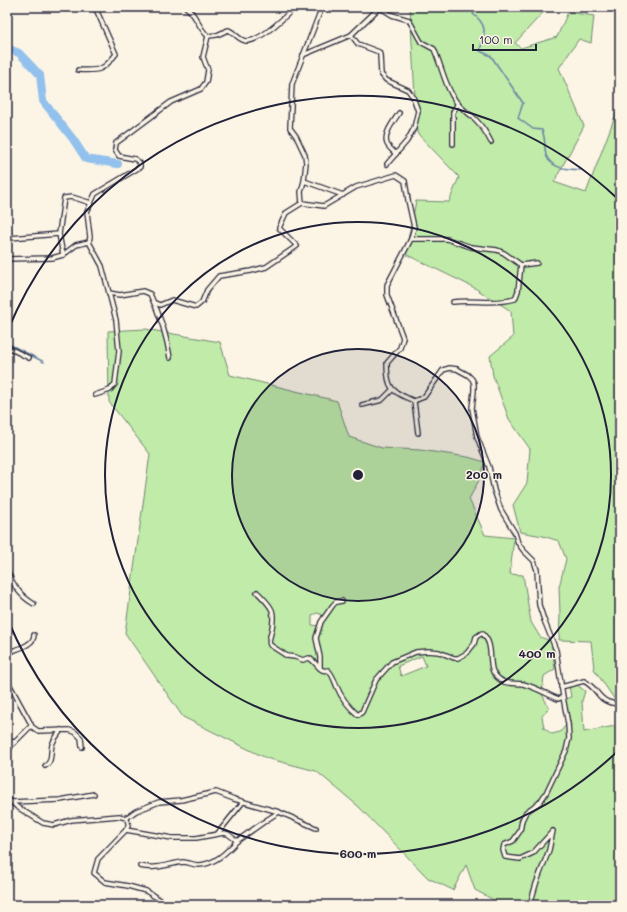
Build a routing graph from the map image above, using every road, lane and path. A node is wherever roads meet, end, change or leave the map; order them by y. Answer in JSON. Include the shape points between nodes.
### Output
{"nodes":[{"id":1,"x":96,"y":7,"type":"edge"},
{"id":2,"x":186,"y":7,"type":"edge"},
{"id":3,"x":295,"y":7,"type":"edge"},
{"id":4,"x":322,"y":7,"type":"edge"},
{"id":5,"x":380,"y":7,"type":"edge"},
{"id":6,"x":351,"y":35,"type":"junction"},
{"id":7,"x":208,"y":36,"type":"junction"},
{"id":8,"x":303,"y":55,"type":"junction"},
{"id":9,"x":78,"y":70,"type":"dead end"},
{"id":10,"x":458,"y":103,"type":"junction"},
{"id":11,"x":399,"y":114,"type":"dead end"},
{"id":12,"x":491,"y":142,"type":"dead end"},
{"id":13,"x":453,"y":144,"type":"dead end"},
{"id":14,"x":396,"y":154,"type":"junction"},
{"id":15,"x":387,"y":164,"type":"dead end"},
{"id":16,"x":304,"y":181,"type":"junction"},
{"id":17,"x":343,"y":195,"type":"junction"},
{"id":18,"x":91,"y":203,"type":"junction"},
{"id":19,"x":302,"y":203,"type":"junction"},
{"id":20,"x":7,"y":220,"type":"edge"},
{"id":21,"x":58,"y":234,"type":"junction"},
{"id":22,"x":411,"y":239,"type":"junction"},
{"id":23,"x":89,"y":242,"type":"junction"},
{"id":24,"x":63,"y":255,"type":"junction"},
{"id":25,"x":7,"y":259,"type":"edge"},
{"id":26,"x":537,"y":263,"type":"dead end"},
{"id":27,"x":521,"y":265,"type":"junction"},
{"id":28,"x":109,"y":293,"type":"junction"},
{"id":29,"x":453,"y":302,"type":"dead end"},
{"id":30,"x":155,"y":303,"type":"junction"},
{"id":31,"x":7,"y":347,"type":"edge"},
{"id":32,"x":29,"y":358,"type":"dead end"},
{"id":33,"x":170,"y":358,"type":"dead end"},
{"id":34,"x":392,"y":390,"type":"junction"},
{"id":35,"x":95,"y":395,"type":"dead end"},
{"id":36,"x":414,"y":401,"type":"junction"},
{"id":37,"x":362,"y":404,"type":"dead end"},
{"id":38,"x":418,"y":433,"type":"dead end"},
{"id":39,"x":7,"y":570,"type":"edge"},
{"id":40,"x":257,"y":592,"type":"dead end"},
{"id":41,"x":342,"y":601,"type":"dead end"},
{"id":42,"x":34,"y":604,"type":"dead end"},
{"id":43,"x":34,"y":635,"type":"dead end"},
{"id":44,"x":7,"y":653,"type":"edge"},
{"id":45,"x":320,"y":669,"type":"junction"},
{"id":46,"x":7,"y":680,"type":"edge"},
{"id":47,"x":561,"y":687,"type":"junction"},
{"id":48,"x":563,"y":697,"type":"junction"},
{"id":49,"x":620,"y":704,"type":"edge"},
{"id":50,"x":31,"y":726,"type":"junction"},
{"id":51,"x":61,"y":730,"type":"junction"},
{"id":52,"x":7,"y":741,"type":"edge"},
{"id":53,"x":15,"y":742,"type":"junction"},
{"id":54,"x":82,"y":747,"type":"dead end"},
{"id":55,"x":7,"y":755,"type":"edge"},
{"id":56,"x":45,"y":766,"type":"dead end"},
{"id":57,"x":94,"y":794,"type":"dead end"},
{"id":58,"x":7,"y":798,"type":"edge"},
{"id":59,"x":11,"y":802,"type":"junction"},
{"id":60,"x":243,"y":802,"type":"junction"},
{"id":61,"x":279,"y":812,"type":"junction"},
{"id":62,"x":126,"y":818,"type":"junction"},
{"id":63,"x":316,"y":828,"type":"dead end"},
{"id":64,"x":126,"y":830,"type":"junction"},
{"id":65,"x":218,"y":833,"type":"junction"},
{"id":66,"x":237,"y":841,"type":"junction"},
{"id":67,"x":140,"y":866,"type":"dead end"},
{"id":68,"x":168,"y":905,"type":"edge"},
{"id":69,"x":530,"y":905,"type":"edge"}],
"edges":[{"from":1,"to":9,"type":"street","via":[[116,54],[107,65],[96,71]]},
{"from":2,"to":7,"type":"street","via":[[194,14],[203,32]]},
{"from":3,"to":7,"type":"street","via":[[273,28],[256,39],[248,41],[228,30]]},
{"from":4,"to":8,"type":"street"},
{"from":5,"to":6,"type":"street"},
{"from":5,"to":10,"type":"street","via":[[392,15],[409,20],[421,42],[434,49],[446,83]]},
{"from":6,"to":8,"type":"street"},
{"from":6,"to":14,"type":"street","via":[[358,44],[379,52],[381,74],[386,80],[408,90],[413,97],[418,111],[414,128]]},
{"from":7,"to":18,"type":"street","via":[[203,57],[208,70],[206,82],[201,88],[171,102],[116,143],[115,150],[119,156],[135,159],[140,163],[140,167],[95,194]]},
{"from":8,"to":16,"type":"street","via":[[292,84],[290,128],[296,136],[306,162]]},
{"from":10,"to":12,"type":"street","via":[[476,120]]},
{"from":10,"to":13,"type":"street","via":[[453,112]]},
{"from":11,"to":14,"type":"street","via":[[386,138],[387,144]]},
{"from":14,"to":15,"type":"street"},
{"from":16,"to":17,"type":"street"},
{"from":16,"to":19,"type":"street"},
{"from":17,"to":19,"type":"street","via":[[324,206]]},
{"from":17,"to":22,"type":"street","via":[[396,175],[406,181],[414,227]]},
{"from":18,"to":21,"type":"street","via":[[68,196],[64,198]]},
{"from":18,"to":23,"type":"street","via":[[87,212]]},
{"from":19,"to":30,"type":"street","via":[[286,213],[279,228],[297,246],[266,267],[219,276],[196,307],[172,300],[160,305]]},
{"from":20,"to":21,"type":"street","via":[[10,238]]},
{"from":21,"to":24,"type":"street"},
{"from":22,"to":27,"type":"street","via":[[447,239],[471,247],[497,250]]},
{"from":22,"to":34,"type":"street","via":[[387,284],[387,296],[403,338],[400,348],[387,362]]},
{"from":23,"to":24,"type":"street","via":[[76,245]]},
{"from":23,"to":28,"type":"street","via":[[102,266]]},
{"from":24,"to":25,"type":"street","via":[[52,258]]},
{"from":26,"to":27,"type":"street"},
{"from":27,"to":29,"type":"street","via":[[515,299]]},
{"from":28,"to":30,"type":"street","via":[[120,295],[143,291],[150,294]]},
{"from":28,"to":35,"type":"street","via":[[116,320],[119,351],[115,384],[110,390]]},
{"from":30,"to":33,"type":"street","via":[[168,342]]},
{"from":31,"to":32,"type":"street"},
{"from":34,"to":36,"type":"street"},
{"from":34,"to":37,"type":"street","via":[[382,400]]},
{"from":36,"to":38,"type":"street"},
{"from":36,"to":47,"type":"street","via":[[424,397],[443,370],[457,370],[472,379],[472,408],[477,437],[489,467],[501,510],[518,543],[535,562],[540,604],[556,650]]},
{"from":39,"to":42,"type":"street","via":[[22,596]]},
{"from":40,"to":45,"type":"street","via":[[270,605],[274,614],[270,645],[287,656],[303,660],[309,658]]},
{"from":41,"to":45,"type":"street","via":[[333,605],[321,622],[316,638]]},
{"from":43,"to":44,"type":"street","via":[[31,643]]},
{"from":45,"to":48,"type":"street","via":[[328,670],[333,675],[336,687],[358,715],[365,706],[376,680],[392,662],[416,652],[428,651],[458,658],[467,653],[476,637],[482,633],[491,650],[492,669],[499,679],[532,686],[558,698]]},
{"from":46,"to":50,"type":"street"},
{"from":47,"to":48,"type":"street"},
{"from":47,"to":49,"type":"street","via":[[584,681],[592,685],[600,697],[612,704]]},
{"from":48,"to":69,"type":"street","via":[[569,738],[566,751],[546,793],[540,802],[526,812],[520,831],[513,841],[504,845],[503,850],[505,856],[520,859],[533,853],[553,831]]},
{"from":50,"to":51,"type":"street","via":[[38,731]]},
{"from":50,"to":53,"type":"street"},
{"from":51,"to":54,"type":"street","via":[[79,734]]},
{"from":51,"to":56,"type":"street","via":[[53,743],[50,761]]},
{"from":52,"to":53,"type":"street"},
{"from":53,"to":55,"type":"street"},
{"from":57,"to":59,"type":"street","via":[[60,800]]},
{"from":58,"to":59,"type":"street"},
{"from":59,"to":62,"type":"street","via":[[43,823],[54,825],[71,820],[119,816]]},
{"from":60,"to":61,"type":"street"},
{"from":60,"to":62,"type":"street","via":[[211,792],[181,800],[160,802],[136,811]]},
{"from":60,"to":65,"type":"street"},
{"from":61,"to":63,"type":"street"},
{"from":61,"to":66,"type":"street"},
{"from":62,"to":64,"type":"street","via":[[129,822]]},
{"from":64,"to":65,"type":"street","via":[[172,838],[196,838]]},
{"from":64,"to":68,"type":"street","via":[[98,859],[94,873],[105,882],[146,891]]},
{"from":65,"to":66,"type":"street","via":[[228,834]]},
{"from":66,"to":67,"type":"street","via":[[227,852],[206,864],[186,862],[150,868]]}]}
